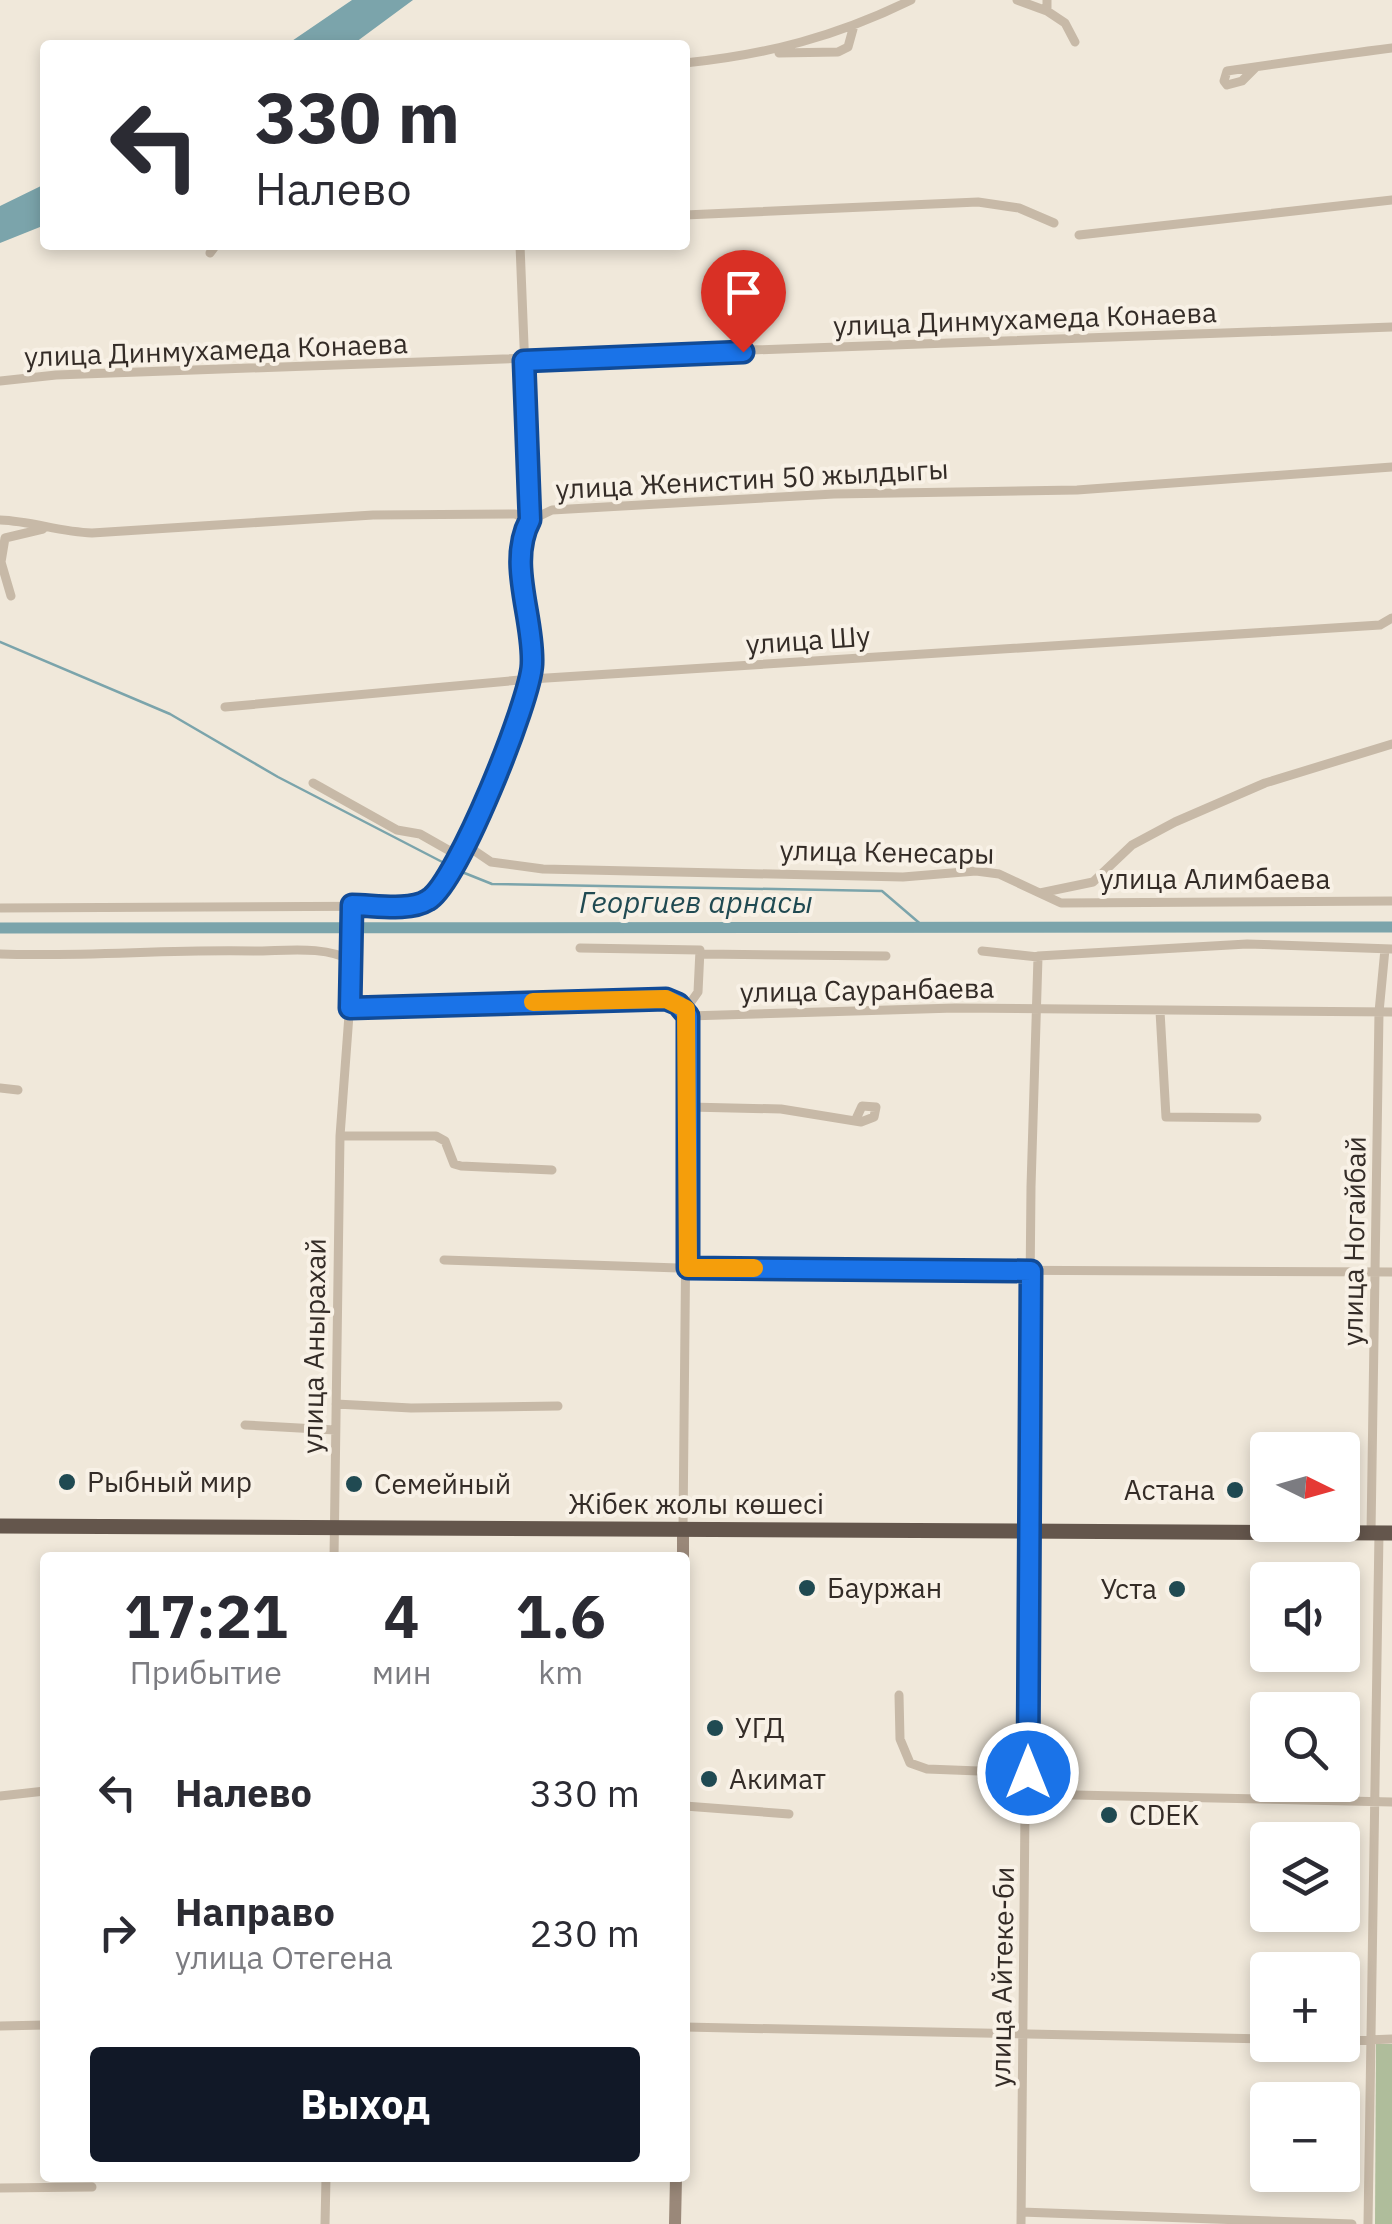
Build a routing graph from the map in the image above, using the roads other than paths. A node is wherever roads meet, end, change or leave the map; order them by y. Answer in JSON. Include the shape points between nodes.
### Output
{"nodes":[{"id":1,"x":911,"y":0,"type":"edge"},
{"id":2,"x":1017,"y":0,"type":"edge"},
{"id":3,"x":1047,"y":6,"type":"edge"},
{"id":4,"x":853,"y":28,"type":"junction"},
{"id":5,"x":1075,"y":42,"type":"dead end"},
{"id":6,"x":1392,"y":48,"type":"edge"},
{"id":7,"x":772,"y":53,"type":"junction"},
{"id":8,"x":690,"y":62,"type":"edge"},
{"id":9,"x":1256,"y":67,"type":"dead end"},
{"id":10,"x":1392,"y":200,"type":"edge"},
{"id":11,"x":690,"y":215,"type":"edge"},
{"id":12,"x":1054,"y":222,"type":"dead end"},
{"id":13,"x":1079,"y":235,"type":"dead end"},
{"id":14,"x":520,"y":250,"type":"edge"},
{"id":15,"x":1392,"y":327,"type":"edge"},
{"id":16,"x":524,"y":361,"type":"junction"},
{"id":17,"x":0,"y":381,"type":"edge"},
{"id":18,"x":1392,"y":467,"type":"edge"},
{"id":19,"x":0,"y":520,"type":"edge"},
{"id":20,"x":530,"y":520,"type":"junction"},
{"id":21,"x":43,"y":530,"type":"junction"},
{"id":22,"x":11,"y":596,"type":"dead end"},
{"id":23,"x":1392,"y":618,"type":"edge"},
{"id":24,"x":531,"y":679,"type":"junction"},
{"id":25,"x":226,"y":707,"type":"dead end"},
{"id":26,"x":1392,"y":744,"type":"edge"},
{"id":27,"x":313,"y":783,"type":"dead end"},
{"id":28,"x":466,"y":845,"type":"junction"},
{"id":29,"x":457,"y":856,"type":"junction"},
{"id":30,"x":1040,"y":893,"type":"junction"},
{"id":31,"x":1392,"y":901,"type":"edge"},
{"id":32,"x":352,"y":905,"type":"junction"},
{"id":33,"x":0,"y":908,"type":"edge"},
{"id":34,"x":580,"y":948,"type":"dead end"},
{"id":35,"x":1388,"y":949,"type":"edge"},
{"id":36,"x":982,"y":952,"type":"dead end"},
{"id":37,"x":0,"y":954,"type":"edge"},
{"id":38,"x":702,"y":954,"type":"junction"},
{"id":39,"x":886,"y":956,"type":"dead end"},
{"id":40,"x":1038,"y":956,"type":"junction"},
{"id":41,"x":352,"y":957,"type":"junction"},
{"id":42,"x":350,"y":1008,"type":"junction"},
{"id":43,"x":1036,"y":1011,"type":"junction"},
{"id":44,"x":1160,"y":1011,"type":"junction"},
{"id":45,"x":1380,"y":1012,"type":"junction"},
{"id":46,"x":1392,"y":1012,"type":"edge"},
{"id":47,"x":687,"y":1013,"type":"junction"},
{"id":48,"x":0,"y":1088,"type":"edge"},
{"id":49,"x":18,"y":1090,"type":"dead end"},
{"id":50,"x":689,"y":1107,"type":"junction"},
{"id":51,"x":1257,"y":1118,"type":"dead end"},
{"id":52,"x":856,"y":1120,"type":"dead end"},
{"id":53,"x":340,"y":1136,"type":"junction"},
{"id":54,"x":552,"y":1170,"type":"dead end"},
{"id":55,"x":444,"y":1260,"type":"dead end"},
{"id":56,"x":688,"y":1268,"type":"junction"},
{"id":57,"x":1031,"y":1271,"type":"junction"},
{"id":58,"x":1377,"y":1271,"type":"junction"},
{"id":59,"x":1392,"y":1272,"type":"edge"},
{"id":60,"x":336,"y":1404,"type":"junction"},
{"id":61,"x":558,"y":1406,"type":"dead end"},
{"id":62,"x":245,"y":1425,"type":"dead end"},
{"id":63,"x":335,"y":1430,"type":"junction"},
{"id":64,"x":0,"y":1526,"type":"edge"},
{"id":65,"x":334,"y":1529,"type":"junction"},
{"id":66,"x":684,"y":1529,"type":"junction"},
{"id":67,"x":1028,"y":1529,"type":"junction"},
{"id":68,"x":1381,"y":1533,"type":"edge"},
{"id":69,"x":334,"y":1552,"type":"edge"},
{"id":70,"x":683,"y":1552,"type":"edge"},
{"id":71,"x":899,"y":1694,"type":"dead end"},
{"id":72,"x":1028,"y":1773,"type":"junction"},
{"id":73,"x":40,"y":1792,"type":"edge"},
{"id":74,"x":1028,"y":1794,"type":"junction"},
{"id":75,"x":0,"y":1796,"type":"edge"},
{"id":76,"x":1374,"y":1802,"type":"junction"},
{"id":77,"x":1392,"y":1802,"type":"edge"},
{"id":78,"x":690,"y":1806,"type":"edge"},
{"id":79,"x":789,"y":1814,"type":"dead end"},
{"id":80,"x":40,"y":2025,"type":"edge"},
{"id":81,"x":0,"y":2026,"type":"edge"},
{"id":82,"x":690,"y":2027,"type":"edge"},
{"id":83,"x":1024,"y":2032,"type":"junction"},
{"id":84,"x":1250,"y":2038,"type":"edge"},
{"id":85,"x":1392,"y":2039,"type":"edge"},
{"id":86,"x":1360,"y":2042,"type":"edge"},
{"id":87,"x":1370,"y":2042,"type":"junction"},
{"id":88,"x":326,"y":2182,"type":"edge"},
{"id":89,"x":676,"y":2182,"type":"edge"},
{"id":90,"x":92,"y":2187,"type":"dead end"},
{"id":91,"x":0,"y":2188,"type":"edge"},
{"id":92,"x":1022,"y":2212,"type":"junction"},
{"id":93,"x":325,"y":2224,"type":"edge"},
{"id":94,"x":674,"y":2224,"type":"edge"},
{"id":95,"x":1021,"y":2224,"type":"edge"},
{"id":96,"x":1352,"y":2224,"type":"edge"},
{"id":97,"x":1368,"y":2224,"type":"edge"}],
"edges":[{"from":1,"to":4,"type":"street"},
{"from":2,"to":3,"type":"street"},
{"from":3,"to":5,"type":"street"},
{"from":4,"to":7,"type":"street"},
{"from":4,"to":7,"type":"street","via":[[848,47],[838,52]]},
{"from":6,"to":9,"type":"street"},
{"from":7,"to":8,"type":"street"},
{"from":10,"to":13,"type":"street"},
{"from":11,"to":12,"type":"street","via":[[978,202]]},
{"from":14,"to":16,"type":"street"},
{"from":15,"to":16,"type":"street","name":"улица Динмухамеда Конаева"},
{"from":16,"to":17,"type":"street","name":"улица Динмухамеда Конаева"},
{"from":16,"to":20,"type":"street"},
{"from":18,"to":20,"type":"street","name":"улица Женистин 50 жылдыгы","via":[[1077,490],[834,494],[570,509]]},
{"from":19,"to":21,"type":"street","name":"улица Женистин 50 жылдыгы"},
{"from":20,"to":21,"type":"street","name":"улица Женистин 50 жылдыгы","via":[[515,514],[374,515],[92,533]]},
{"from":20,"to":24,"type":"street","via":[[521,549]]},
{"from":21,"to":22,"type":"street","via":[[5,538],[1,562]]},
{"from":23,"to":24,"type":"street","name":"улица Шу","via":[[1380,625]]},
{"from":24,"to":25,"type":"street","name":"улица Шу"},
{"from":24,"to":28,"type":"street"},
{"from":26,"to":30,"type":"street","via":[[1265,783],[1132,846],[1093,882]]},
{"from":27,"to":29,"type":"street"},
{"from":28,"to":29,"type":"street"},
{"from":28,"to":30,"type":"street","name":"улица Кенесары","via":[[492,862],[543,868],[903,877],[976,871]]},
{"from":29,"to":32,"type":"street","via":[[432,899],[416,906]]},
{"from":30,"to":31,"type":"street","name":"улица Алимбаева","via":[[1060,903]]},
{"from":32,"to":33,"type":"street"},
{"from":32,"to":41,"type":"street","name":"улица Анырахай"},
{"from":34,"to":38,"type":"street"},
{"from":35,"to":40,"type":"street","via":[[1247,944]]},
{"from":35,"to":45,"type":"street","name":"улица Ногайбай"},
{"from":36,"to":40,"type":"street"},
{"from":37,"to":41,"type":"street","via":[[131,950]]},
{"from":38,"to":39,"type":"street"},
{"from":38,"to":47,"type":"street","via":[[698,992]]},
{"from":40,"to":43,"type":"street","name":"улица Айтеке-би"},
{"from":41,"to":42,"type":"street","name":"улица Анырахай"},
{"from":42,"to":47,"type":"street","name":"улица Сауранбаева","via":[[666,999]]},
{"from":42,"to":53,"type":"street","name":"улица Анырахай"},
{"from":43,"to":44,"type":"street","name":"улица Сауранбаева"},
{"from":43,"to":47,"type":"street","name":"улица Сауранбаева"},
{"from":43,"to":57,"type":"street","name":"улица Айтеке-би"},
{"from":44,"to":45,"type":"street","name":"улица Сауранбаева"},
{"from":44,"to":51,"type":"street","via":[[1166,1117]]},
{"from":45,"to":46,"type":"street","name":"улица Сауранбаева"},
{"from":45,"to":58,"type":"street","name":"улица Ногайбай"},
{"from":47,"to":50,"type":"street"},
{"from":48,"to":49,"type":"street"},
{"from":50,"to":52,"type":"street","via":[[781,1108]]},
{"from":50,"to":56,"type":"street"},
{"from":53,"to":54,"type":"street","via":[[436,1136],[460,1166]]},
{"from":53,"to":60,"type":"street","name":"улица Анырахай"},
{"from":55,"to":56,"type":"street"},
{"from":56,"to":57,"type":"street"},
{"from":56,"to":66,"type":"street"},
{"from":57,"to":58,"type":"street"},
{"from":57,"to":67,"type":"street","name":"улица Айтеке-би"},
{"from":58,"to":59,"type":"street"},
{"from":58,"to":68,"type":"street","name":"улица Ногайбай"},
{"from":60,"to":61,"type":"street"},
{"from":60,"to":63,"type":"street","name":"улица Анырахай"},
{"from":62,"to":63,"type":"street"},
{"from":63,"to":65,"type":"street","name":"улица Анырахай"},
{"from":64,"to":65,"type":"highway","name":"Жібек жолы көшесі"},
{"from":65,"to":66,"type":"highway","name":"Жібек жолы көшесі"},
{"from":65,"to":69,"type":"street","name":"улица Анырахай"},
{"from":66,"to":67,"type":"highway","name":"Жібек жолы көшесі"},
{"from":66,"to":70,"type":"main road"},
{"from":67,"to":68,"type":"highway","name":"Жібек жолы көшесі"},
{"from":67,"to":72,"type":"street","name":"улица Айтеке-би"},
{"from":68,"to":76,"type":"street","name":"улица Ногайбай"},
{"from":71,"to":72,"type":"street","via":[[900,1738],[910,1762]]},
{"from":72,"to":74,"type":"street","name":"улица Айтеке-би"},
{"from":73,"to":75,"type":"street"},
{"from":74,"to":76,"type":"street"},
{"from":74,"to":83,"type":"street","name":"улица Айтеке-би"},
{"from":76,"to":77,"type":"street"},
{"from":76,"to":87,"type":"street","name":"улица Ногайбай"},
{"from":78,"to":79,"type":"street"},
{"from":80,"to":81,"type":"street"},
{"from":82,"to":83,"type":"street"},
{"from":83,"to":84,"type":"street"},
{"from":83,"to":92,"type":"street","name":"улица Айтеке-би"},
{"from":85,"to":87,"type":"street"},
{"from":86,"to":87,"type":"street"},
{"from":87,"to":97,"type":"street","name":"улица Ногайбай"},
{"from":88,"to":93,"type":"street"},
{"from":89,"to":94,"type":"main road"},
{"from":90,"to":91,"type":"street"},
{"from":92,"to":95,"type":"street","name":"улица Айтеке-би"},
{"from":92,"to":96,"type":"street"}]}
